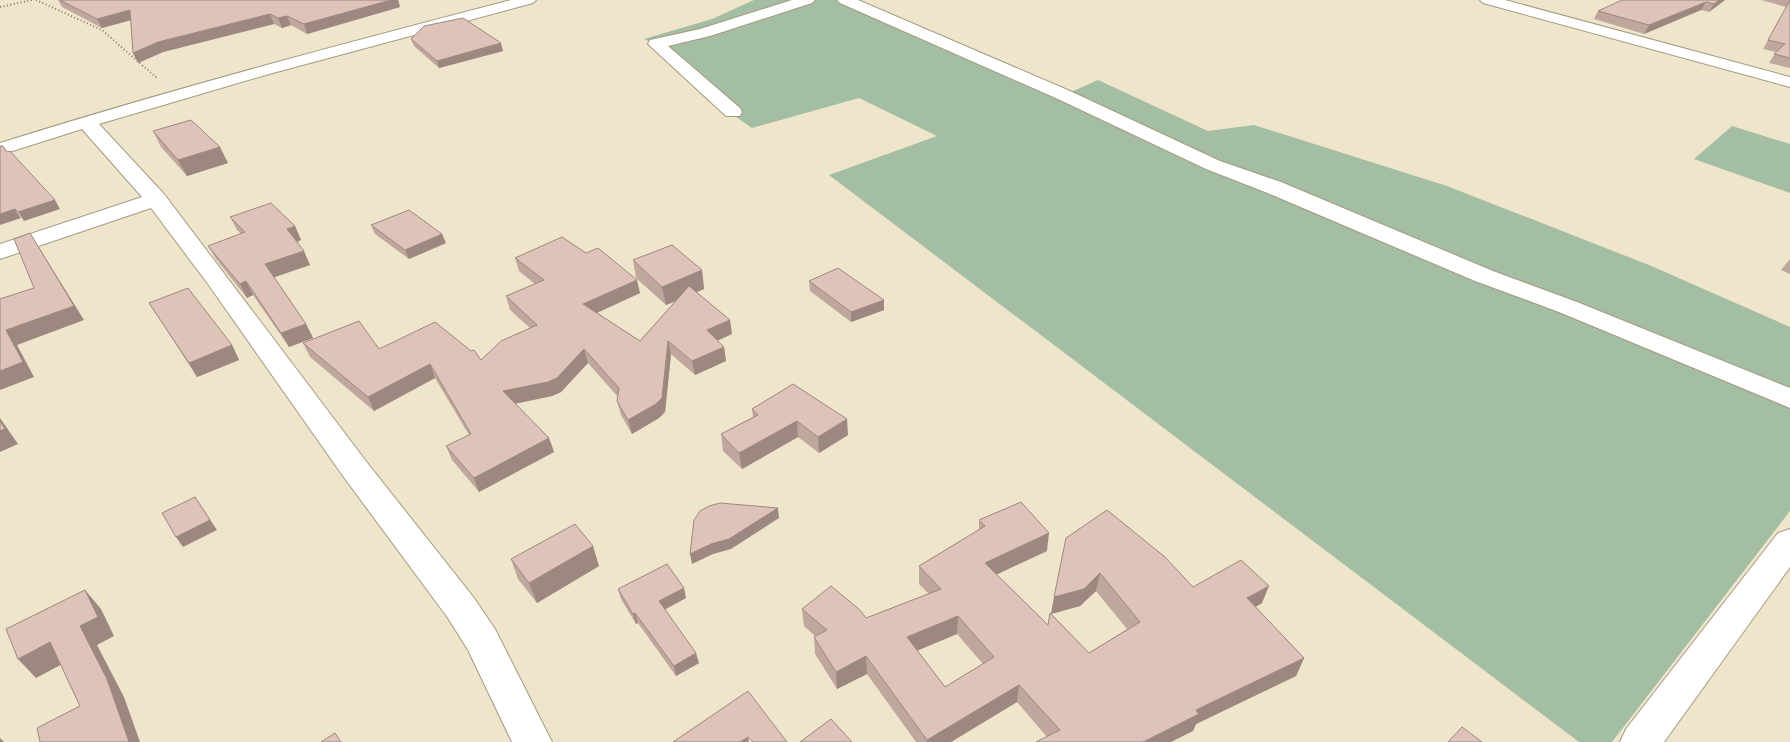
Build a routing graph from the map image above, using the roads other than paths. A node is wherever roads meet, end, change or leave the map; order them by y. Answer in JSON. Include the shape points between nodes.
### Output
{"nodes":[{"id":1,"x":528,"y":0,"type":"edge"},
{"id":2,"x":807,"y":0,"type":"edge"},
{"id":3,"x":845,"y":0,"type":"edge"},
{"id":4,"x":1488,"y":0,"type":"edge"},
{"id":5,"x":1790,"y":82,"type":"edge"},
{"id":6,"x":732,"y":112,"type":"dead end"},
{"id":7,"x":86,"y":120,"type":"junction"},
{"id":8,"x":0,"y":149,"type":"edge"},
{"id":9,"x":156,"y":199,"type":"junction"},
{"id":10,"x":0,"y":252,"type":"edge"},
{"id":11,"x":1790,"y":399,"type":"edge"},
{"id":12,"x":1790,"y":542,"type":"edge"},
{"id":13,"x":532,"y":742,"type":"edge"},
{"id":14,"x":1640,"y":742,"type":"edge"}],
"edges":[{"from":1,"to":7,"type":"street"},
{"from":2,"to":6,"type":"street","via":[[704,33],[656,44]]},
{"from":3,"to":11,"type":"street","via":[[1064,95],[1213,165]]},
{"from":4,"to":5,"type":"street"},
{"from":7,"to":8,"type":"street"},
{"from":7,"to":9,"type":"street"},
{"from":9,"to":10,"type":"street"},
{"from":9,"to":13,"type":"street","via":[[461,608],[482,640]]},
{"from":12,"to":14,"type":"street"}]}
